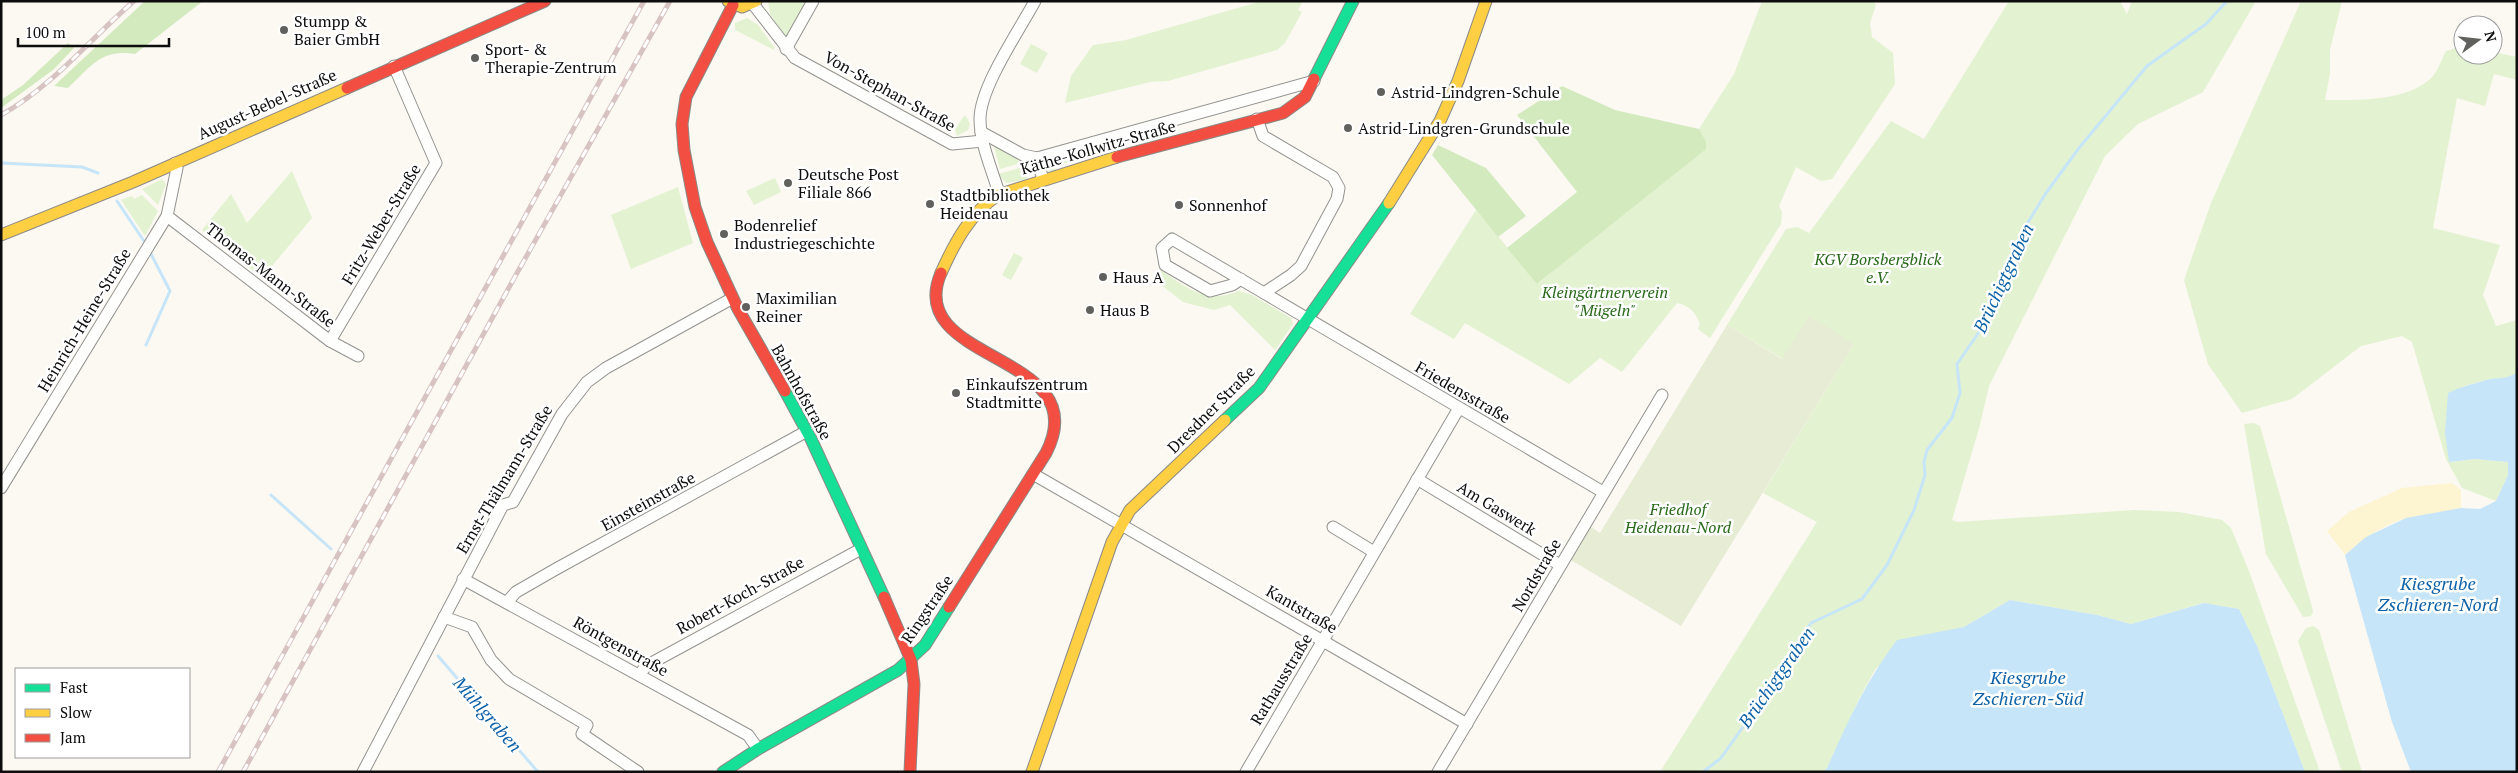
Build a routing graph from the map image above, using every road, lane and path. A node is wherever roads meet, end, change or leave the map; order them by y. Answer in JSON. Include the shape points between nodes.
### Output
{"nodes":[{"id":1,"x":545,"y":1,"type":"edge"},
{"id":2,"x":814,"y":1,"type":"edge"},
{"id":3,"x":1035,"y":1,"type":"edge"},
{"id":4,"x":1353,"y":1,"type":"edge"},
{"id":5,"x":1486,"y":1,"type":"edge"},
{"id":6,"x":730,"y":3,"type":"edge"},
{"id":7,"x":755,"y":3,"type":"edge"},
{"id":8,"x":786,"y":49,"type":"junction"},
{"id":9,"x":394,"y":66,"type":"junction"},
{"id":10,"x":1314,"y":81,"type":"junction"},
{"id":11,"x":1257,"y":119,"type":"junction"},
{"id":12,"x":982,"y":136,"type":"junction"},
{"id":13,"x":1037,"y":158,"type":"junction"},
{"id":14,"x":175,"y":163,"type":"junction"},
{"id":15,"x":1044,"y":180,"type":"junction"},
{"id":16,"x":999,"y":193,"type":"junction"},
{"id":17,"x":167,"y":216,"type":"junction"},
{"id":18,"x":1,"y":235,"type":"edge"},
{"id":19,"x":1241,"y":279,"type":"junction"},
{"id":20,"x":1264,"y":293,"type":"junction"},
{"id":21,"x":731,"y":299,"type":"junction"},
{"id":22,"x":1308,"y":320,"type":"junction"},
{"id":23,"x":330,"y":341,"type":"junction"},
{"id":24,"x":358,"y":356,"type":"dead end"},
{"id":25,"x":1662,"y":395,"type":"dead end"},
{"id":26,"x":1459,"y":408,"type":"junction"},
{"id":27,"x":807,"y":431,"type":"junction"},
{"id":28,"x":1033,"y":474,"type":"junction"},
{"id":29,"x":1417,"y":478,"type":"junction"},
{"id":30,"x":1,"y":488,"type":"edge"},
{"id":31,"x":1603,"y":492,"type":"junction"},
{"id":32,"x":1120,"y":524,"type":"junction"},
{"id":33,"x":1333,"y":527,"type":"dead end"},
{"id":34,"x":861,"y":549,"type":"junction"},
{"id":35,"x":1374,"y":552,"type":"junction"},
{"id":36,"x":1560,"y":565,"type":"junction"},
{"id":37,"x":463,"y":579,"type":"junction"},
{"id":38,"x":507,"y":602,"type":"junction"},
{"id":39,"x":444,"y":616,"type":"junction"},
{"id":40,"x":1324,"y":640,"type":"junction"},
{"id":41,"x":911,"y":660,"type":"junction"},
{"id":42,"x":639,"y":675,"type":"junction"},
{"id":43,"x":1467,"y":724,"type":"junction"},
{"id":44,"x":758,"y":749,"type":"junction"},
{"id":45,"x":363,"y":772,"type":"edge"},
{"id":46,"x":638,"y":772,"type":"edge"},
{"id":47,"x":723,"y":772,"type":"edge"},
{"id":48,"x":910,"y":772,"type":"edge"},
{"id":49,"x":1032,"y":772,"type":"edge"},
{"id":50,"x":1246,"y":772,"type":"edge"},
{"id":51,"x":1438,"y":772,"type":"edge"}],
"edges":[{"from":1,"to":9,"type":"street","name":"August-Bebel-Straße"},
{"from":2,"to":8,"type":"street"},
{"from":3,"to":12,"type":"street","via":[[989,84],[982,102]]},
{"from":4,"to":10,"type":"street","name":"Käthe-Kollwitz-Straße"},
{"from":5,"to":22,"type":"street","name":"Dresdner Straße","via":[[1458,81],[1435,129],[1392,199]]},
{"from":6,"to":7,"type":"street","via":[[743,8]]},
{"from":6,"to":21,"type":"street","name":"Bahnhofstraße","via":[[686,97],[681,125],[698,222]]},
{"from":7,"to":8,"type":"street","name":"Von-Stephan-Straße"},
{"from":8,"to":12,"type":"street","name":"Von-Stephan-Straße","via":[[795,58],[952,144]]},
{"from":9,"to":14,"type":"street","name":"August-Bebel-Straße"},
{"from":9,"to":23,"type":"street","name":"Fritz-Weber-Straße","via":[[436,163]]},
{"from":10,"to":11,"type":"street","name":"Käthe-Kollwitz-Straße","via":[[1305,97],[1283,113]]},
{"from":10,"to":13,"type":"street","name":"Käthe-Kollwitz-Straße"},
{"from":11,"to":15,"type":"street","name":"Käthe-Kollwitz-Straße"},
{"from":11,"to":20,"type":"street","via":[[1263,136],[1333,177],[1339,188],[1337,199],[1301,266]]},
{"from":12,"to":13,"type":"street"},
{"from":12,"to":16,"type":"street"},
{"from":13,"to":15,"type":"street"},
{"from":14,"to":17,"type":"street","name":"Heinrich-Heine-Straße","via":[[177,168]]},
{"from":14,"to":18,"type":"street","name":"August-Bebel-Straße"},
{"from":15,"to":16,"type":"street","name":"Käthe-Kollwitz-Straße"},
{"from":16,"to":28,"type":"street","name":"Käthe-Kollwitz-Straße","via":[[978,209],[967,225],[938,279],[936,308],[955,332],[1036,383],[1048,396],[1054,431]]},
{"from":17,"to":23,"type":"street","name":"Thomas-Mann-Straße"},
{"from":17,"to":30,"type":"street","name":"Heinrich-Heine-Straße"},
{"from":19,"to":19,"type":"street","name":"Friedensstraße","via":[[1210,291],[1165,264],[1162,248],[1172,239]]},
{"from":19,"to":20,"type":"street","name":"Friedensstraße"},
{"from":20,"to":22,"type":"street","name":"Friedensstraße"},
{"from":21,"to":27,"type":"street","name":"Bahnhofstraße"},
{"from":21,"to":37,"type":"street","name":"Ernst-Thälmann-Straße","via":[[606,368],[587,382],[562,414],[512,502],[503,506]]},
{"from":22,"to":26,"type":"street","name":"Friedensstraße"},
{"from":22,"to":32,"type":"street","name":"Dresdner Straße","via":[[1259,388],[1130,510]]},
{"from":23,"to":24,"type":"street","name":"Thomas-Mann-Straße"},
{"from":25,"to":31,"type":"street","name":"Nordstraße"},
{"from":26,"to":29,"type":"street","name":"Rathausstraße"},
{"from":26,"to":31,"type":"street","name":"Friedensstraße"},
{"from":27,"to":34,"type":"street","name":"Bahnhofstraße"},
{"from":27,"to":38,"type":"street","name":"Einsteinstraße","via":[[516,592]]},
{"from":28,"to":32,"type":"street"},
{"from":28,"to":41,"type":"street","name":"Ringstraße","via":[[925,645]]},
{"from":29,"to":35,"type":"street","name":"Rathausstraße"},
{"from":29,"to":36,"type":"street","name":"Am Gaswerk"},
{"from":31,"to":36,"type":"street","name":"Nordstraße"},
{"from":32,"to":40,"type":"street","name":"Kantstraße"},
{"from":32,"to":49,"type":"street","name":"Dresdner Straße"},
{"from":33,"to":35,"type":"street"},
{"from":34,"to":41,"type":"street","name":"Bahnhofstraße"},
{"from":34,"to":42,"type":"street","name":"Robert-Koch-Straße","via":[[646,666]]},
{"from":35,"to":40,"type":"street","name":"Rathausstraße"},
{"from":36,"to":43,"type":"street","name":"Nordstraße"},
{"from":37,"to":38,"type":"street","name":"Röntgenstraße"},
{"from":37,"to":39,"type":"street","name":"Ernst-Thälmann-Straße"},
{"from":38,"to":42,"type":"street","name":"Röntgenstraße"},
{"from":39,"to":45,"type":"street","name":"Ernst-Thälmann-Straße"},
{"from":39,"to":46,"type":"street","via":[[472,627],[491,660],[509,679],[587,725],[582,734]]},
{"from":40,"to":43,"type":"street","name":"Kantstraße"},
{"from":40,"to":50,"type":"street","name":"Rathausstraße"},
{"from":41,"to":44,"type":"street","name":"Ringstraße"},
{"from":41,"to":48,"type":"street","name":"Bahnhofstraße","via":[[914,684]]},
{"from":42,"to":44,"type":"street","name":"Röntgenstraße","via":[[748,735]]},
{"from":43,"to":51,"type":"street","name":"Nordstraße"},
{"from":44,"to":47,"type":"street","name":"Ringstraße"}]}
